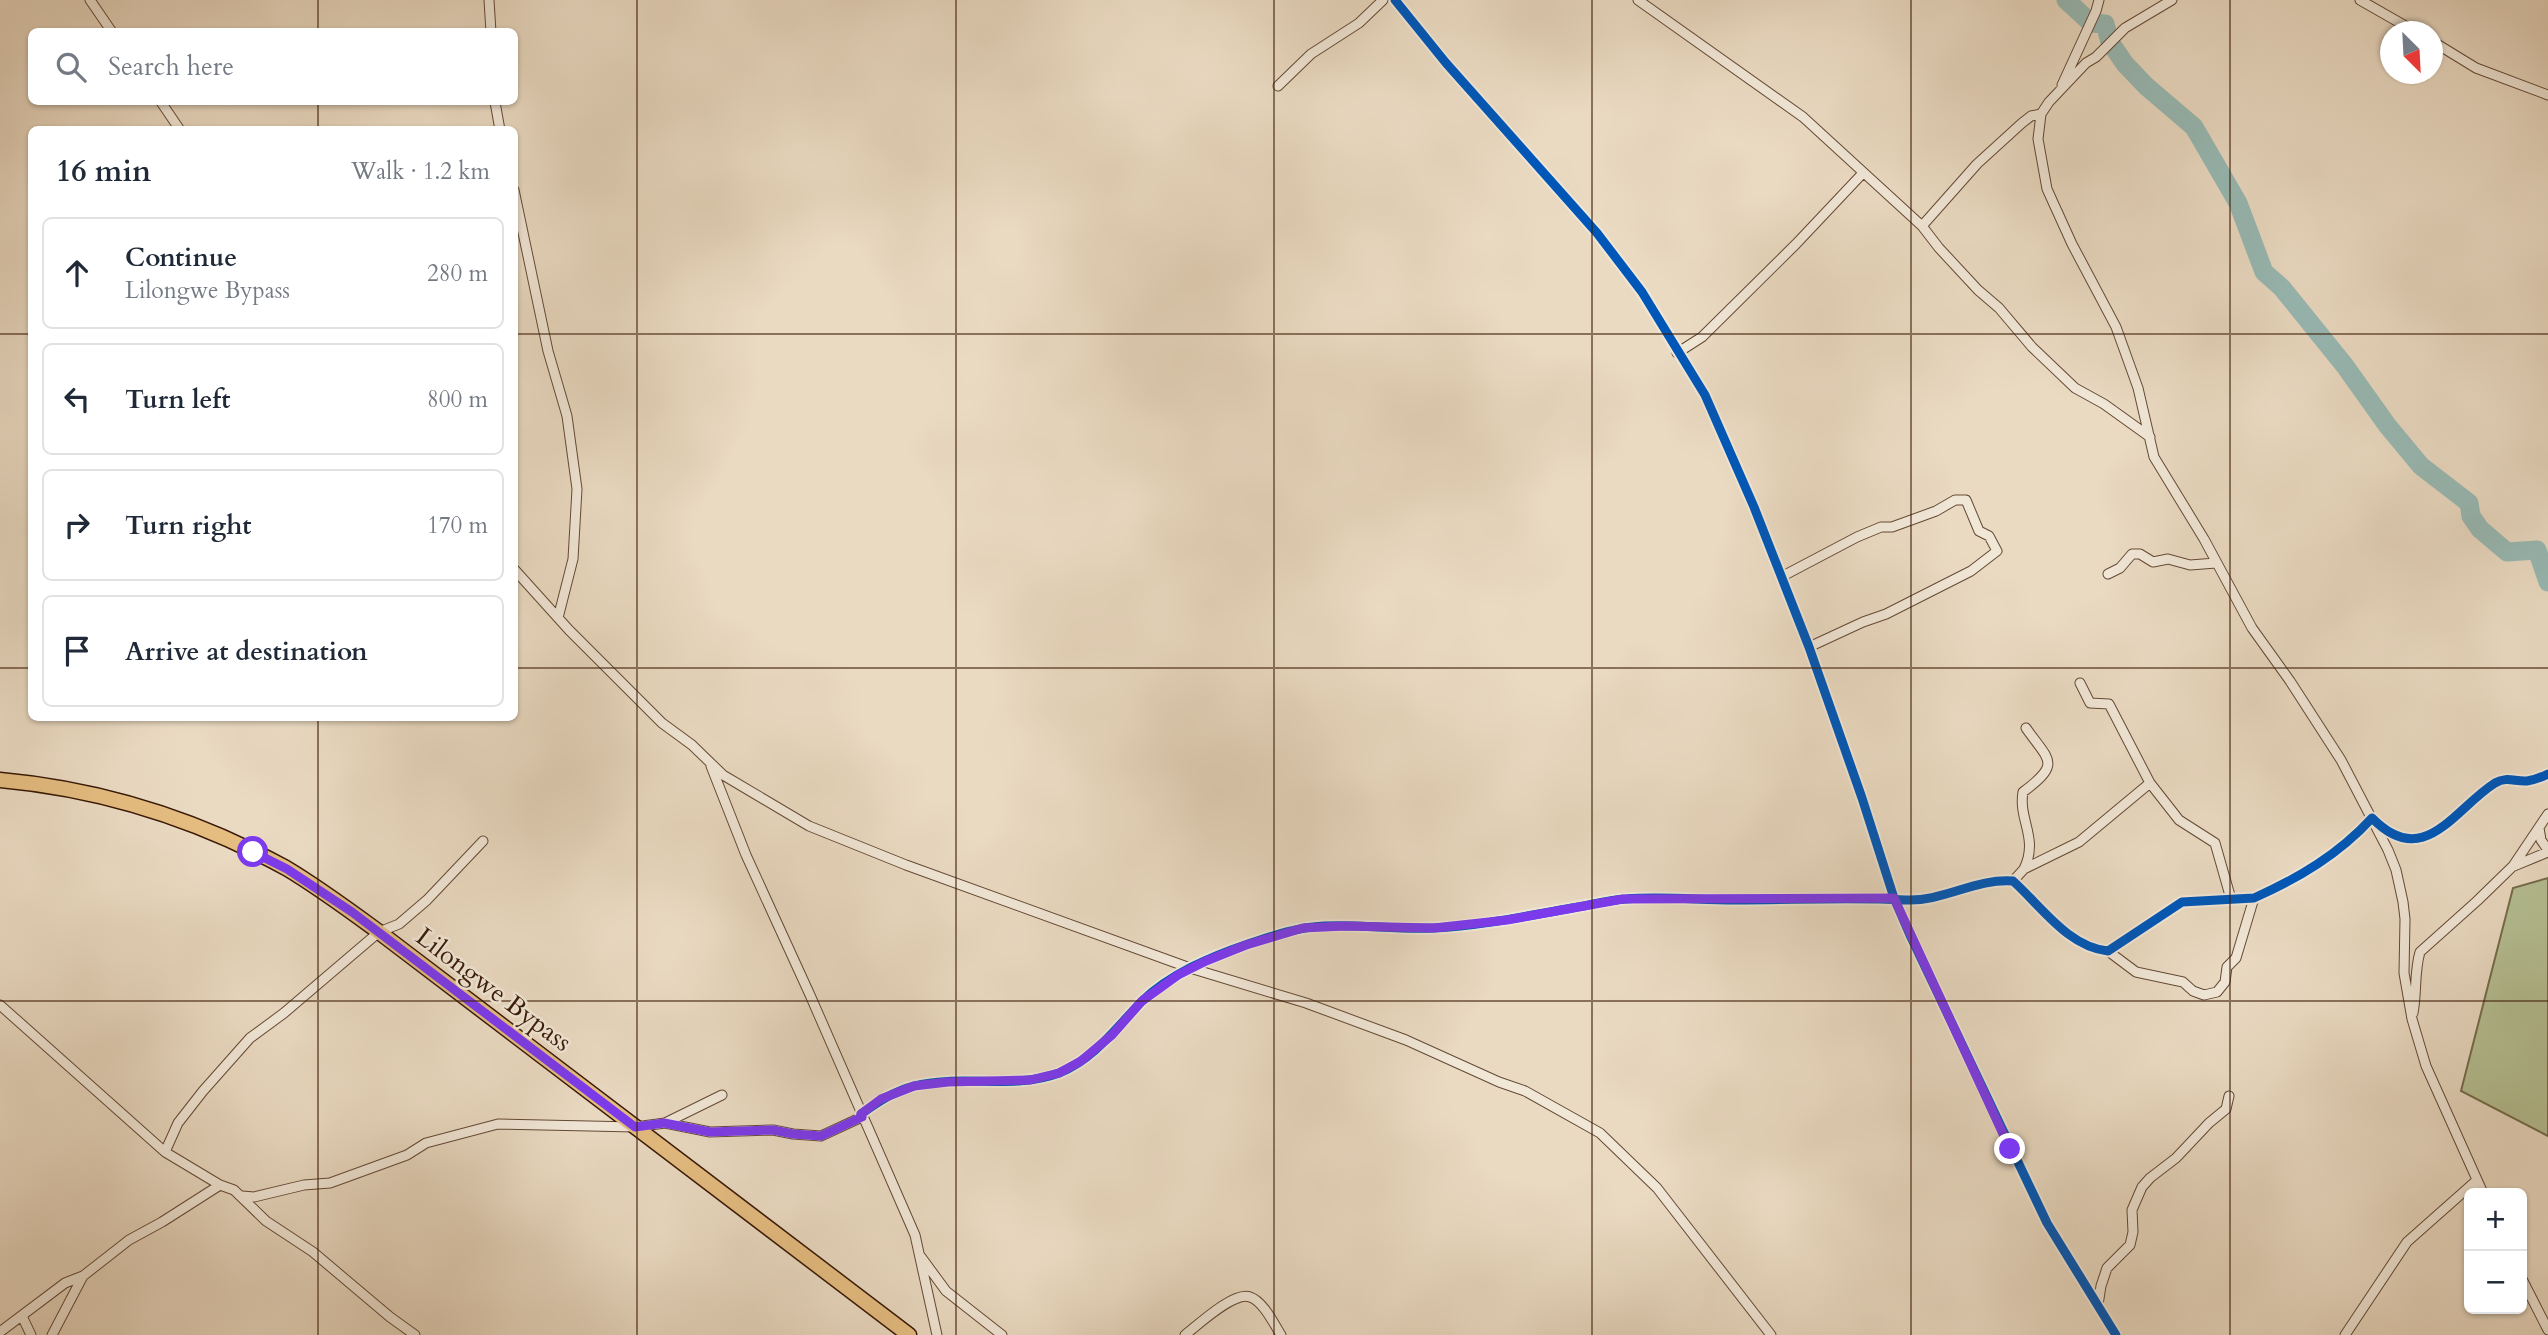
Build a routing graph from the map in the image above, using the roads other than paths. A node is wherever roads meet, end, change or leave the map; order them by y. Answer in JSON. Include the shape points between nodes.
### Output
{"nodes":[{"id":1,"x":90,"y":0,"type":"edge"},
{"id":2,"x":488,"y":0,"type":"edge"},
{"id":3,"x":1382,"y":0,"type":"edge"},
{"id":4,"x":1395,"y":0,"type":"edge"},
{"id":5,"x":1638,"y":0,"type":"edge"},
{"id":6,"x":2099,"y":0,"type":"edge"},
{"id":7,"x":2172,"y":0,"type":"edge"},
{"id":8,"x":2360,"y":0,"type":"edge"},
{"id":9,"x":2397,"y":21,"type":"edge"},
{"id":10,"x":109,"y":28,"type":"edge"},
{"id":11,"x":491,"y":28,"type":"edge"},
{"id":12,"x":2443,"y":48,"type":"edge"},
{"id":13,"x":1278,"y":86,"type":"dead end"},
{"id":14,"x":2060,"y":90,"type":"junction"},
{"id":15,"x":2545,"y":95,"type":"edge"},
{"id":16,"x":2548,"y":104,"type":"edge"},
{"id":17,"x":163,"y":105,"type":"edge"},
{"id":18,"x":496,"y":105,"type":"edge"},
{"id":19,"x":2041,"y":114,"type":"junction"},
{"id":20,"x":177,"y":126,"type":"edge"},
{"id":21,"x":499,"y":126,"type":"edge"},
{"id":22,"x":1863,"y":173,"type":"junction"},
{"id":23,"x":518,"y":209,"type":"edge"},
{"id":24,"x":1922,"y":226,"type":"junction"},
{"id":25,"x":1677,"y":353,"type":"junction"},
{"id":26,"x":2150,"y":437,"type":"junction"},
{"id":27,"x":2216,"y":563,"type":"junction"},
{"id":28,"x":518,"y":573,"type":"edge"},
{"id":29,"x":2108,"y":574,"type":"dead end"},
{"id":30,"x":1781,"y":578,"type":"junction"},
{"id":31,"x":558,"y":618,"type":"junction"},
{"id":32,"x":1809,"y":647,"type":"junction"},
{"id":33,"x":2080,"y":683,"type":"dead end"},
{"id":34,"x":2026,"y":728,"type":"dead end"},
{"id":35,"x":711,"y":765,"type":"junction"},
{"id":36,"x":2548,"y":774,"type":"edge"},
{"id":37,"x":0,"y":780,"type":"edge"},
{"id":38,"x":2150,"y":783,"type":"junction"},
{"id":39,"x":2548,"y":814,"type":"edge"},
{"id":40,"x":2372,"y":818,"type":"junction"},
{"id":41,"x":2539,"y":828,"type":"junction"},
{"id":42,"x":483,"y":841,"type":"dead end"},
{"id":43,"x":2548,"y":851,"type":"edge"},
{"id":44,"x":2512,"y":866,"type":"junction"},
{"id":45,"x":2024,"y":869,"type":"junction"},
{"id":46,"x":2013,"y":880,"type":"junction"},
{"id":47,"x":1894,"y":898,"type":"junction"},
{"id":48,"x":2255,"y":898,"type":"junction"},
{"id":49,"x":2231,"y":899,"type":"junction"},
{"id":50,"x":379,"y":932,"type":"junction"},
{"id":51,"x":2108,"y":951,"type":"junction"},
{"id":52,"x":1190,"y":968,"type":"junction"},
{"id":53,"x":0,"y":1005,"type":"edge"},
{"id":54,"x":2412,"y":1019,"type":"junction"},
{"id":55,"x":722,"y":1095,"type":"dead end"},
{"id":56,"x":2229,"y":1096,"type":"dead end"},
{"id":57,"x":862,"y":1115,"type":"junction"},
{"id":58,"x":664,"y":1123,"type":"junction"},
{"id":59,"x":635,"y":1127,"type":"junction"},
{"id":60,"x":165,"y":1152,"type":"junction"},
{"id":61,"x":2477,"y":1180,"type":"junction"},
{"id":62,"x":220,"y":1185,"type":"junction"},
{"id":63,"x":2481,"y":1188,"type":"edge"},
{"id":64,"x":242,"y":1196,"type":"junction"},
{"id":65,"x":919,"y":1254,"type":"junction"},
{"id":66,"x":83,"y":1276,"type":"junction"},
{"id":67,"x":2527,"y":1289,"type":"edge"},
{"id":68,"x":2098,"y":1305,"type":"junction"},
{"id":69,"x":22,"y":1316,"type":"junction"},
{"id":70,"x":2548,"y":1330,"type":"edge"},
{"id":71,"x":0,"y":1332,"type":"edge"},
{"id":72,"x":31,"y":1335,"type":"edge"},
{"id":73,"x":52,"y":1335,"type":"edge"},
{"id":74,"x":415,"y":1335,"type":"edge"},
{"id":75,"x":909,"y":1335,"type":"edge"},
{"id":76,"x":937,"y":1335,"type":"edge"},
{"id":77,"x":1002,"y":1335,"type":"edge"},
{"id":78,"x":1185,"y":1335,"type":"edge"},
{"id":79,"x":1282,"y":1335,"type":"edge"},
{"id":80,"x":1771,"y":1335,"type":"edge"},
{"id":81,"x":2116,"y":1335,"type":"edge"},
{"id":82,"x":2345,"y":1335,"type":"edge"}],
"edges":[{"from":1,"to":10,"type":"street"},
{"from":2,"to":11,"type":"street"},
{"from":3,"to":13,"type":"street","via":[[1359,23],[1311,54]]},
{"from":4,"to":25,"type":"street","via":[[1597,233],[1642,292]]},
{"from":5,"to":22,"type":"street","via":[[1803,117]]},
{"from":6,"to":14,"type":"street"},
{"from":7,"to":14,"type":"street","via":[[2125,28]]},
{"from":8,"to":9,"type":"street"},
{"from":12,"to":15,"type":"street","via":[[2476,68]]},
{"from":14,"to":19,"type":"street"},
{"from":15,"to":16,"type":"street"},
{"from":17,"to":20,"type":"street"},
{"from":18,"to":21,"type":"street"},
{"from":19,"to":24,"type":"street","via":[[2031,116],[1976,164]]},
{"from":19,"to":26,"type":"street","via":[[2038,139],[2047,189],[2116,327]]},
{"from":22,"to":24,"type":"street"},
{"from":22,"to":25,"type":"street","via":[[1702,337]]},
{"from":23,"to":31,"type":"street","via":[[548,351],[564,400],[577,489],[573,559]]},
{"from":24,"to":26,"type":"street","via":[[2075,388]]},
{"from":25,"to":30,"type":"street","via":[[1705,395]]},
{"from":26,"to":27,"type":"street","via":[[2154,457]]},
{"from":27,"to":29,"type":"street","via":[[2153,562],[2132,554]]},
{"from":27,"to":40,"type":"street","via":[[2252,628],[2341,760]]},
{"from":28,"to":31,"type":"street"},
{"from":30,"to":32,"type":"street"},
{"from":30,"to":32,"type":"street","via":[[1857,537],[1936,511],[1955,500],[1966,500],[1979,531],[1989,536],[1997,551],[1972,571]]},
{"from":31,"to":35,"type":"street","via":[[662,723]]},
{"from":32,"to":47,"type":"street"},
{"from":33,"to":38,"type":"street","via":[[2090,703],[2109,704]]},
{"from":34,"to":45,"type":"street","via":[[2049,760],[2042,778],[2024,792],[2031,839]]},
{"from":35,"to":52,"type":"street","via":[[818,830]]},
{"from":35,"to":57,"type":"street","via":[[746,855]]},
{"from":36,"to":40,"type":"street","via":[[2526,781],[2505,778],[2424,837],[2398,837]]},
{"from":37,"to":50,"type":"main road","name":"Lilongwe Bypass","via":[[119,800],[192,824],[287,869]]},
{"from":38,"to":45,"type":"street","via":[[2079,842]]},
{"from":38,"to":49,"type":"street","via":[[2179,820],[2215,843]]},
{"from":39,"to":41,"type":"street"},
{"from":40,"to":48,"type":"street","via":[[2320,864]]},
{"from":40,"to":54,"type":"street","via":[[2400,883],[2404,972]]},
{"from":41,"to":43,"type":"street"},
{"from":41,"to":44,"type":"street"},
{"from":42,"to":50,"type":"street","via":[[399,925]]},
{"from":43,"to":44,"type":"street"},
{"from":44,"to":54,"type":"street","via":[[2420,951]]},
{"from":45,"to":46,"type":"street"},
{"from":46,"to":47,"type":"street","via":[[1928,897]]},
{"from":46,"to":51,"type":"street","via":[[2058,926],[2098,950]]},
{"from":47,"to":52,"type":"street","via":[[1623,899],[1434,928],[1322,926],[1246,945]]},
{"from":47,"to":68,"type":"street","via":[[2047,1223]]},
{"from":48,"to":49,"type":"street"},
{"from":48,"to":51,"type":"street","via":[[2236,958],[2217,992],[2204,995],[2183,982],[2136,972]]},
{"from":49,"to":51,"type":"street","via":[[2182,902]]},
{"from":50,"to":59,"type":"main road","name":"Lilongwe Bypass"},
{"from":50,"to":60,"type":"street","via":[[250,1038],[178,1123]]},
{"from":52,"to":57,"type":"street","via":[[1142,1001],[1112,1035],[1071,1067],[1030,1080],[914,1086],[881,1099]]},
{"from":52,"to":80,"type":"street","via":[[1406,1040],[1525,1091],[1600,1133],[1657,1188]]},
{"from":53,"to":60,"type":"street"},
{"from":54,"to":61,"type":"street","via":[[2426,1066]]},
{"from":55,"to":58,"type":"street"},
{"from":56,"to":68,"type":"street","via":[[2226,1109],[2142,1187],[2133,1210],[2130,1245],[2107,1268]]},
{"from":57,"to":58,"type":"street","via":[[821,1136],[773,1130],[710,1132]]},
{"from":57,"to":65,"type":"street","via":[[915,1235]]},
{"from":58,"to":59,"type":"street"},
{"from":59,"to":64,"type":"street","via":[[498,1124],[426,1143],[407,1155],[330,1183]]},
{"from":59,"to":75,"type":"main road","name":"Lilongwe Bypass"},
{"from":60,"to":62,"type":"street"},
{"from":61,"to":63,"type":"street"},
{"from":61,"to":82,"type":"street","via":[[2407,1242]]},
{"from":62,"to":64,"type":"street"},
{"from":62,"to":66,"type":"street","via":[[129,1240]]},
{"from":64,"to":74,"type":"street","via":[[266,1221],[313,1252]]},
{"from":65,"to":76,"type":"street"},
{"from":65,"to":77,"type":"street","via":[[946,1291]]},
{"from":66,"to":69,"type":"street","via":[[65,1283]]},
{"from":66,"to":73,"type":"street"},
{"from":67,"to":70,"type":"street"},
{"from":68,"to":81,"type":"street"},
{"from":69,"to":71,"type":"street"},
{"from":69,"to":72,"type":"street"},
{"from":78,"to":79,"type":"street","via":[[1241,1296],[1260,1305]]}]}
